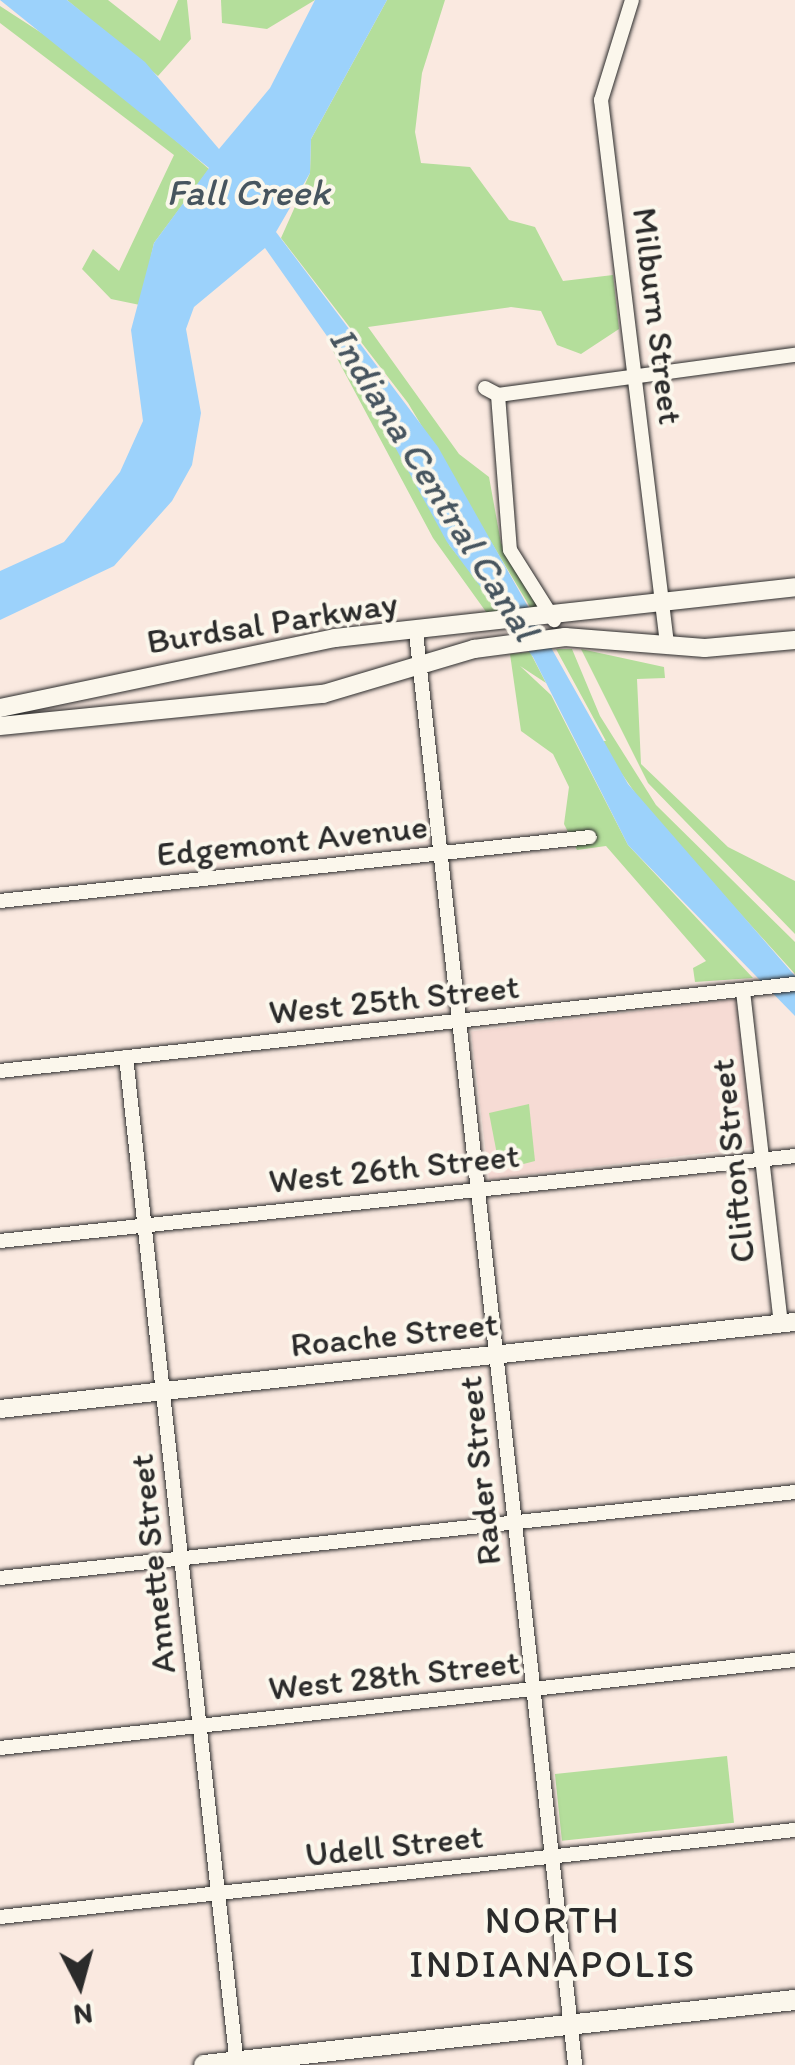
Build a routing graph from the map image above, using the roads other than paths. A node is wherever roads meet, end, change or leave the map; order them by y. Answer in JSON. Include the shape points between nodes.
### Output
{"nodes":[{"id":1,"x":632,"y":0,"type":"edge"},
{"id":2,"x":795,"y":356,"type":"edge"},
{"id":3,"x":634,"y":373,"type":"junction"},
{"id":4,"x":795,"y":587,"type":"edge"},
{"id":5,"x":663,"y":600,"type":"junction"},
{"id":6,"x":548,"y":621,"type":"junction"},
{"id":7,"x":416,"y":632,"type":"junction"},
{"id":8,"x":499,"y":639,"type":"junction"},
{"id":9,"x":795,"y":640,"type":"edge"},
{"id":10,"x":667,"y":644,"type":"junction"},
{"id":11,"x":420,"y":667,"type":"junction"},
{"id":12,"x":0,"y":708,"type":"edge"},
{"id":13,"x":0,"y":726,"type":"edge"},
{"id":14,"x":590,"y":837,"type":"dead end"},
{"id":15,"x":440,"y":855,"type":"junction"},
{"id":16,"x":0,"y":901,"type":"edge"},
{"id":17,"x":795,"y":984,"type":"edge"},
{"id":18,"x":747,"y":990,"type":"junction"},
{"id":19,"x":459,"y":1022,"type":"junction"},
{"id":20,"x":126,"y":1057,"type":"junction"},
{"id":21,"x":0,"y":1071,"type":"edge"},
{"id":22,"x":795,"y":1156,"type":"edge"},
{"id":23,"x":762,"y":1160,"type":"junction"},
{"id":24,"x":478,"y":1190,"type":"junction"},
{"id":25,"x":144,"y":1226,"type":"junction"},
{"id":26,"x":0,"y":1241,"type":"edge"},
{"id":27,"x":788,"y":1323,"type":"edge"},
{"id":28,"x":496,"y":1356,"type":"junction"},
{"id":29,"x":163,"y":1391,"type":"junction"},
{"id":30,"x":0,"y":1409,"type":"edge"},
{"id":31,"x":795,"y":1492,"type":"edge"},
{"id":32,"x":515,"y":1524,"type":"junction"},
{"id":33,"x":182,"y":1559,"type":"junction"},
{"id":34,"x":0,"y":1578,"type":"edge"},
{"id":35,"x":795,"y":1660,"type":"edge"},
{"id":36,"x":534,"y":1691,"type":"junction"},
{"id":37,"x":200,"y":1727,"type":"junction"},
{"id":38,"x":0,"y":1748,"type":"edge"},
{"id":39,"x":795,"y":1830,"type":"edge"},
{"id":40,"x":552,"y":1858,"type":"junction"},
{"id":41,"x":219,"y":1894,"type":"junction"},
{"id":42,"x":0,"y":1917,"type":"edge"},
{"id":43,"x":795,"y":2000,"type":"edge"},
{"id":44,"x":570,"y":2025,"type":"junction"},
{"id":45,"x":237,"y":2063,"type":"edge"},
{"id":46,"x":204,"y":2065,"type":"edge"},
{"id":47,"x":575,"y":2065,"type":"edge"}],
"edges":[{"from":1,"to":3,"type":"street","name":"Milburn Street","via":[[601,100]]},
{"from":2,"to":3,"type":"street"},
{"from":3,"to":5,"type":"street","name":"Milburn Street"},
{"from":3,"to":6,"type":"street","via":[[491,391],[510,550]]},
{"from":4,"to":5,"type":"street","name":"Burdsal Parkway"},
{"from":5,"to":6,"type":"street","name":"Burdsal Parkway"},
{"from":5,"to":10,"type":"street","name":"Milburn Street"},
{"from":6,"to":8,"type":"street","name":"Burdsal Parkway"},
{"from":7,"to":8,"type":"street","name":"Burdsal Parkway"},
{"from":7,"to":11,"type":"street","name":"Rader Street"},
{"from":7,"to":12,"type":"street","name":"Burdsal Parkway","via":[[188,664]]},
{"from":8,"to":10,"type":"street","name":"Burdsal Parkway"},
{"from":8,"to":11,"type":"street"},
{"from":9,"to":10,"type":"street","name":"Burdsal Parkway"},
{"from":11,"to":13,"type":"street","via":[[323,694]]},
{"from":11,"to":15,"type":"street","name":"Rader Street"},
{"from":14,"to":15,"type":"street","name":"Edgemont Avenue"},
{"from":15,"to":16,"type":"street","name":"Edgemont Avenue"},
{"from":15,"to":19,"type":"street","name":"Rader Street"},
{"from":17,"to":18,"type":"street","name":"West 25th Street"},
{"from":18,"to":19,"type":"street","name":"West 25th Street"},
{"from":18,"to":23,"type":"street","name":"Clifton Street"},
{"from":19,"to":20,"type":"street","name":"West 25th Street"},
{"from":19,"to":24,"type":"street","name":"Rader Street"},
{"from":20,"to":21,"type":"street","name":"West 25th Street"},
{"from":20,"to":25,"type":"street","name":"Annette Street"},
{"from":22,"to":23,"type":"street","name":"West 26th Street"},
{"from":23,"to":24,"type":"street","name":"West 26th Street"},
{"from":23,"to":27,"type":"street","name":"Clifton Street"},
{"from":24,"to":25,"type":"street","name":"West 26th Street"},
{"from":24,"to":28,"type":"street","name":"Rader Street"},
{"from":25,"to":26,"type":"street","name":"West 26th Street"},
{"from":25,"to":29,"type":"street","name":"Annette Street"},
{"from":27,"to":28,"type":"street","name":"Roache Street"},
{"from":28,"to":29,"type":"street","name":"Roache Street"},
{"from":28,"to":32,"type":"street","name":"Rader Street"},
{"from":29,"to":30,"type":"street","name":"Roache Street"},
{"from":29,"to":33,"type":"street","name":"Annette Street"},
{"from":31,"to":32,"type":"street"},
{"from":32,"to":33,"type":"street"},
{"from":32,"to":36,"type":"street","name":"Rader Street"},
{"from":33,"to":34,"type":"street"},
{"from":33,"to":37,"type":"street","name":"Annette Street"},
{"from":35,"to":36,"type":"street","name":"West 28th Street"},
{"from":36,"to":37,"type":"street","name":"West 28th Street"},
{"from":36,"to":40,"type":"street","name":"Rader Street"},
{"from":37,"to":38,"type":"street","name":"West 28th Street"},
{"from":37,"to":41,"type":"street","name":"Annette Street"},
{"from":39,"to":40,"type":"street","name":"Udell Street"},
{"from":40,"to":41,"type":"street","name":"Udell Street"},
{"from":40,"to":44,"type":"street","name":"Rader Street"},
{"from":41,"to":42,"type":"street","name":"Udell Street"},
{"from":41,"to":45,"type":"street","name":"Annette Street"},
{"from":43,"to":44,"type":"main road"},
{"from":44,"to":45,"type":"main road"},
{"from":44,"to":47,"type":"street","name":"Rader Street"},
{"from":45,"to":46,"type":"main road"}]}
